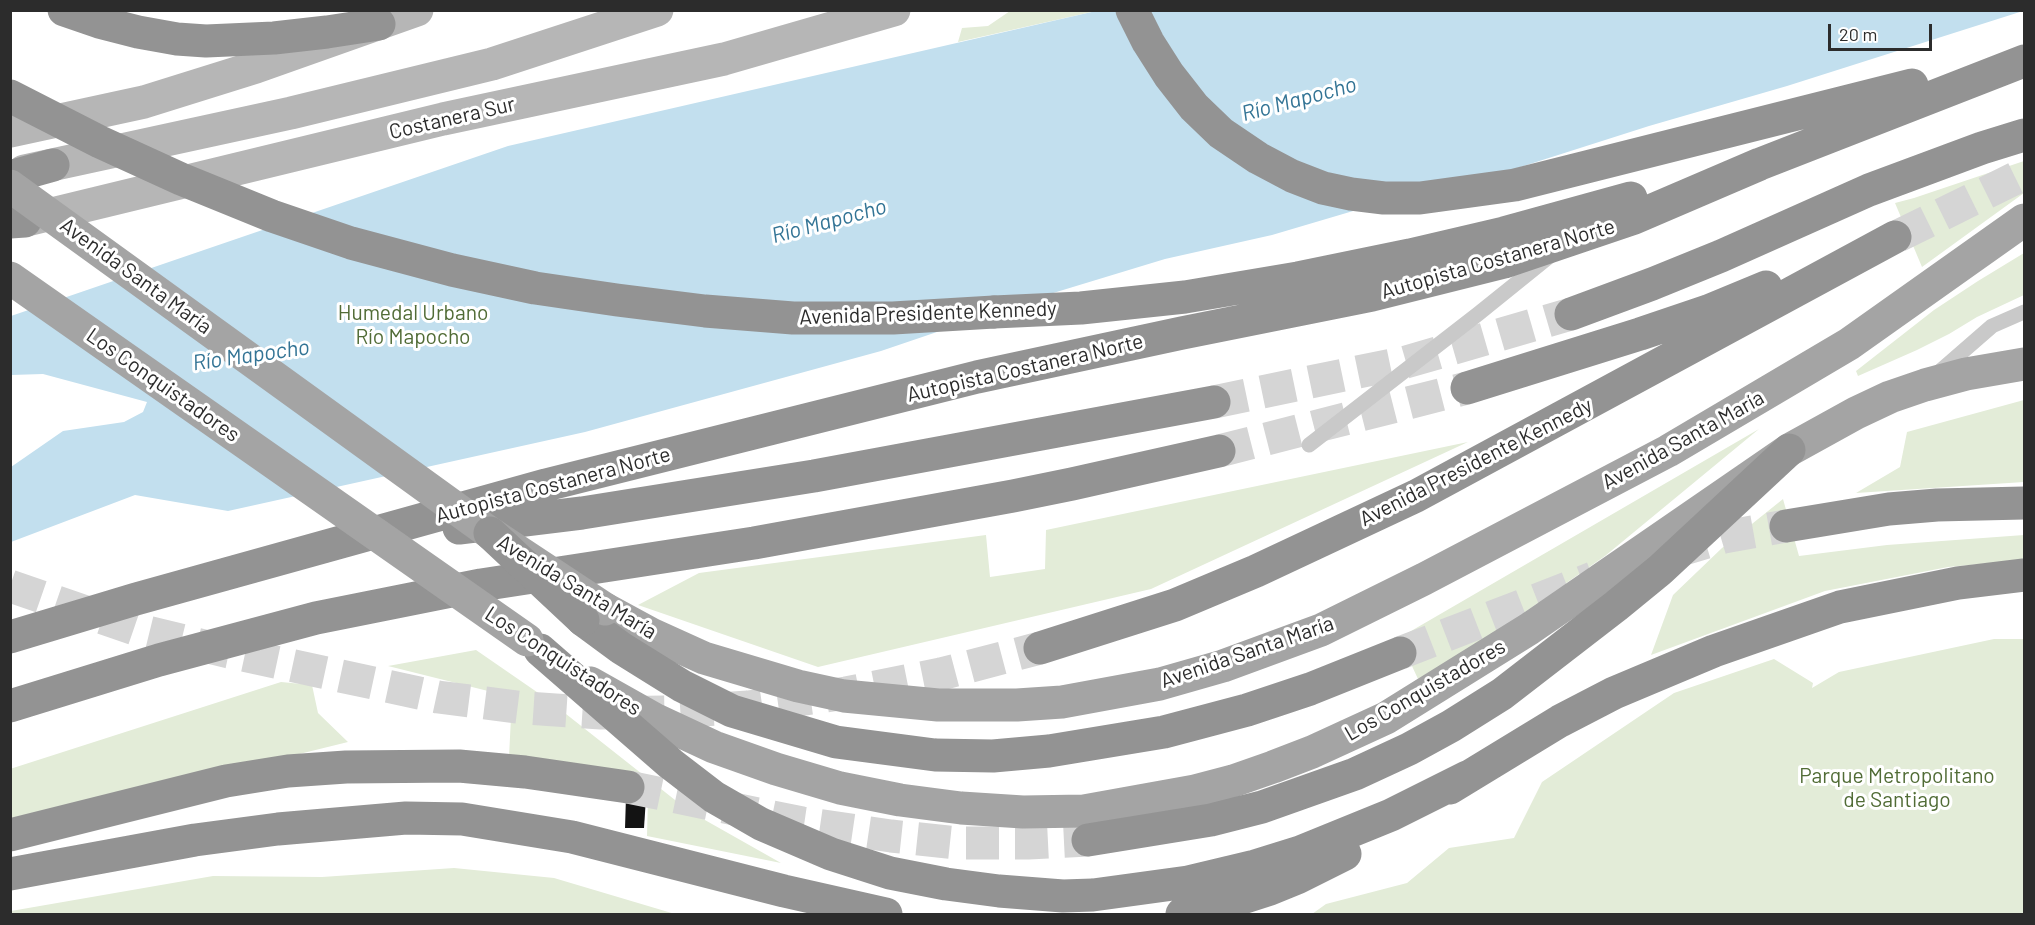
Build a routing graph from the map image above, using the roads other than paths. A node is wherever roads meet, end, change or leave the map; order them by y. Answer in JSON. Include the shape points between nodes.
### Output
{"nodes":[{"id":1,"x":64,"y":10,"type":"edge"},
{"id":2,"x":417,"y":10,"type":"edge"},
{"id":3,"x":657,"y":10,"type":"edge"},
{"id":4,"x":1132,"y":10,"type":"edge"},
{"id":5,"x":890,"y":12,"type":"edge"},
{"id":6,"x":379,"y":24,"type":"junction"},
{"id":7,"x":2025,"y":59,"type":"edge"},
{"id":8,"x":10,"y":96,"type":"edge"},
{"id":9,"x":10,"y":131,"type":"edge"},
{"id":10,"x":2025,"y":135,"type":"edge"},
{"id":11,"x":1760,"y":164,"type":"junction"},
{"id":12,"x":53,"y":165,"type":"joint"},
{"id":13,"x":10,"y":176,"type":"edge"},
{"id":14,"x":10,"y":186,"type":"edge"},
{"id":15,"x":2025,"y":220,"type":"edge"},
{"id":16,"x":15,"y":222,"type":"edge"},
{"id":17,"x":1569,"y":241,"type":"junction"},
{"id":18,"x":10,"y":278,"type":"edge"},
{"id":19,"x":2025,"y":312,"type":"edge"},
{"id":20,"x":1571,"y":314,"type":"tunnel mouth"},
{"id":21,"x":2025,"y":363,"type":"edge"},
{"id":22,"x":1925,"y":385,"type":"junction"},
{"id":23,"x":1467,"y":388,"type":"tunnel mouth"},
{"id":24,"x":1214,"y":402,"type":"tunnel mouth"},
{"id":25,"x":1309,"y":445,"type":"dead end"},
{"id":26,"x":1789,"y":450,"type":"junction"},
{"id":27,"x":1219,"y":451,"type":"tunnel mouth"},
{"id":28,"x":2025,"y":503,"type":"edge"},
{"id":29,"x":1785,"y":526,"type":"tunnel mouth"},
{"id":30,"x":490,"y":533,"type":"joint"},
{"id":31,"x":338,"y":542,"type":"junction"},
{"id":32,"x":2025,"y":575,"type":"edge"},
{"id":33,"x":594,"y":614,"type":"junction"},
{"id":34,"x":10,"y":637,"type":"edge"},
{"id":35,"x":534,"y":645,"type":"junction"},
{"id":36,"x":1040,"y":648,"type":"tunnel mouth"},
{"id":37,"x":1400,"y":653,"type":"tunnel mouth"},
{"id":38,"x":10,"y":706,"type":"edge"},
{"id":39,"x":1467,"y":777,"type":"junction"},
{"id":40,"x":628,"y":787,"type":"tunnel mouth"},
{"id":41,"x":10,"y":835,"type":"edge"},
{"id":42,"x":1088,"y":840,"type":"tunnel mouth"},
{"id":43,"x":10,"y":874,"type":"edge"},
{"id":44,"x":886,"y":915,"type":"edge"},
{"id":45,"x":1182,"y":915,"type":"edge"}],
"edges":[{"from":1,"to":6,"type":"highway","via":[[138,32],[206,41],[274,38]]},
{"from":2,"to":6,"type":"main road"},
{"from":3,"to":12,"type":"main road","name":"Costanera Sur","via":[[492,64]]},
{"from":4,"to":7,"type":"highway","via":[[1169,75],[1221,133],[1292,176],[1323,188],[1384,198],[1420,198],[1515,185]]},
{"from":5,"to":16,"type":"main road","name":"Costanera Sur","via":[[724,59],[443,119]]},
{"from":6,"to":9,"type":"main road","via":[[144,102]]},
{"from":7,"to":11,"type":"highway","name":"Autopista Costanera Norte"},
{"from":8,"to":11,"type":"highway","name":"Avenida Presidente Kennedy","bridge":true,"via":[[171,175],[351,243],[536,288],[771,316],[893,318],[1081,308],[1185,297],[1410,255]]},
{"from":10,"to":20,"type":"highway","via":[[1869,189],[1721,256]]},
{"from":11,"to":17,"type":"highway","name":"Autopista Costanera Norte"},
{"from":12,"to":13,"type":"highway"},
{"from":14,"to":30,"type":"main road","name":"Avenida Santa María","bridge":true},
{"from":15,"to":33,"type":"main road","name":"Avenida Santa María","via":[[1849,344],[1668,452],[1321,630],[1160,684],[1062,702],[1017,705],[938,705],[844,696],[704,658]]},
{"from":17,"to":25,"type":"lane"},
{"from":17,"to":31,"type":"highway","name":"Autopista Costanera Norte","via":[[1372,296],[977,377],[546,485]]},
{"from":18,"to":35,"type":"main road","name":"Los Conquistadores","bridge":true},
{"from":19,"to":22,"type":"lane","via":[[1992,326]]},
{"from":21,"to":22,"type":"main road","name":"Los Conquistadores"},
{"from":22,"to":26,"type":"main road","name":"Los Conquistadores","via":[[1856,413]]},
{"from":23,"to":36,"type":"highway","name":"Avenida Presidente Kennedy","via":[[1698,314],[1896,236],[1416,496],[1256,571],[1175,604]]},
{"from":24,"to":31,"type":"highway","via":[[814,476],[582,513]]},
{"from":26,"to":35,"type":"main road","name":"Los Conquistadores","via":[[1529,628],[1386,718],[1312,752],[1233,781],[1084,811],[1023,812],[900,800],[776,770],[654,719]]},
{"from":26,"to":42,"type":"highway","via":[[1616,606],[1502,694],[1430,737],[1355,774],[1262,807],[1211,820]]},
{"from":27,"to":38,"type":"highway","via":[[1013,496],[754,543],[481,585],[316,618],[159,660]]},
{"from":28,"to":29,"type":"highway","via":[[1889,509]]},
{"from":30,"to":33,"type":"highway","bridge":true},
{"from":31,"to":34,"type":"highway","name":"Autopista Costanera Norte"},
{"from":32,"to":39,"type":"highway","via":[[1958,583],[1840,607],[1723,647],[1614,693]]},
{"from":33,"to":37,"type":"highway","via":[[621,648],[732,711],[836,742],[935,755],[993,756],[1049,751],[1164,732],[1299,693]]},
{"from":35,"to":39,"type":"highway","via":[[714,797],[761,824],[831,854],[924,881],[1037,895],[1093,895],[1188,882],[1255,866],[1332,840]]},
{"from":39,"to":45,"type":"highway","via":[[1304,875]]},
{"from":40,"to":41,"type":"highway","via":[[459,766],[288,771],[226,780]]},
{"from":43,"to":44,"type":"highway","via":[[278,829],[406,818],[462,819],[572,837]]}]}
